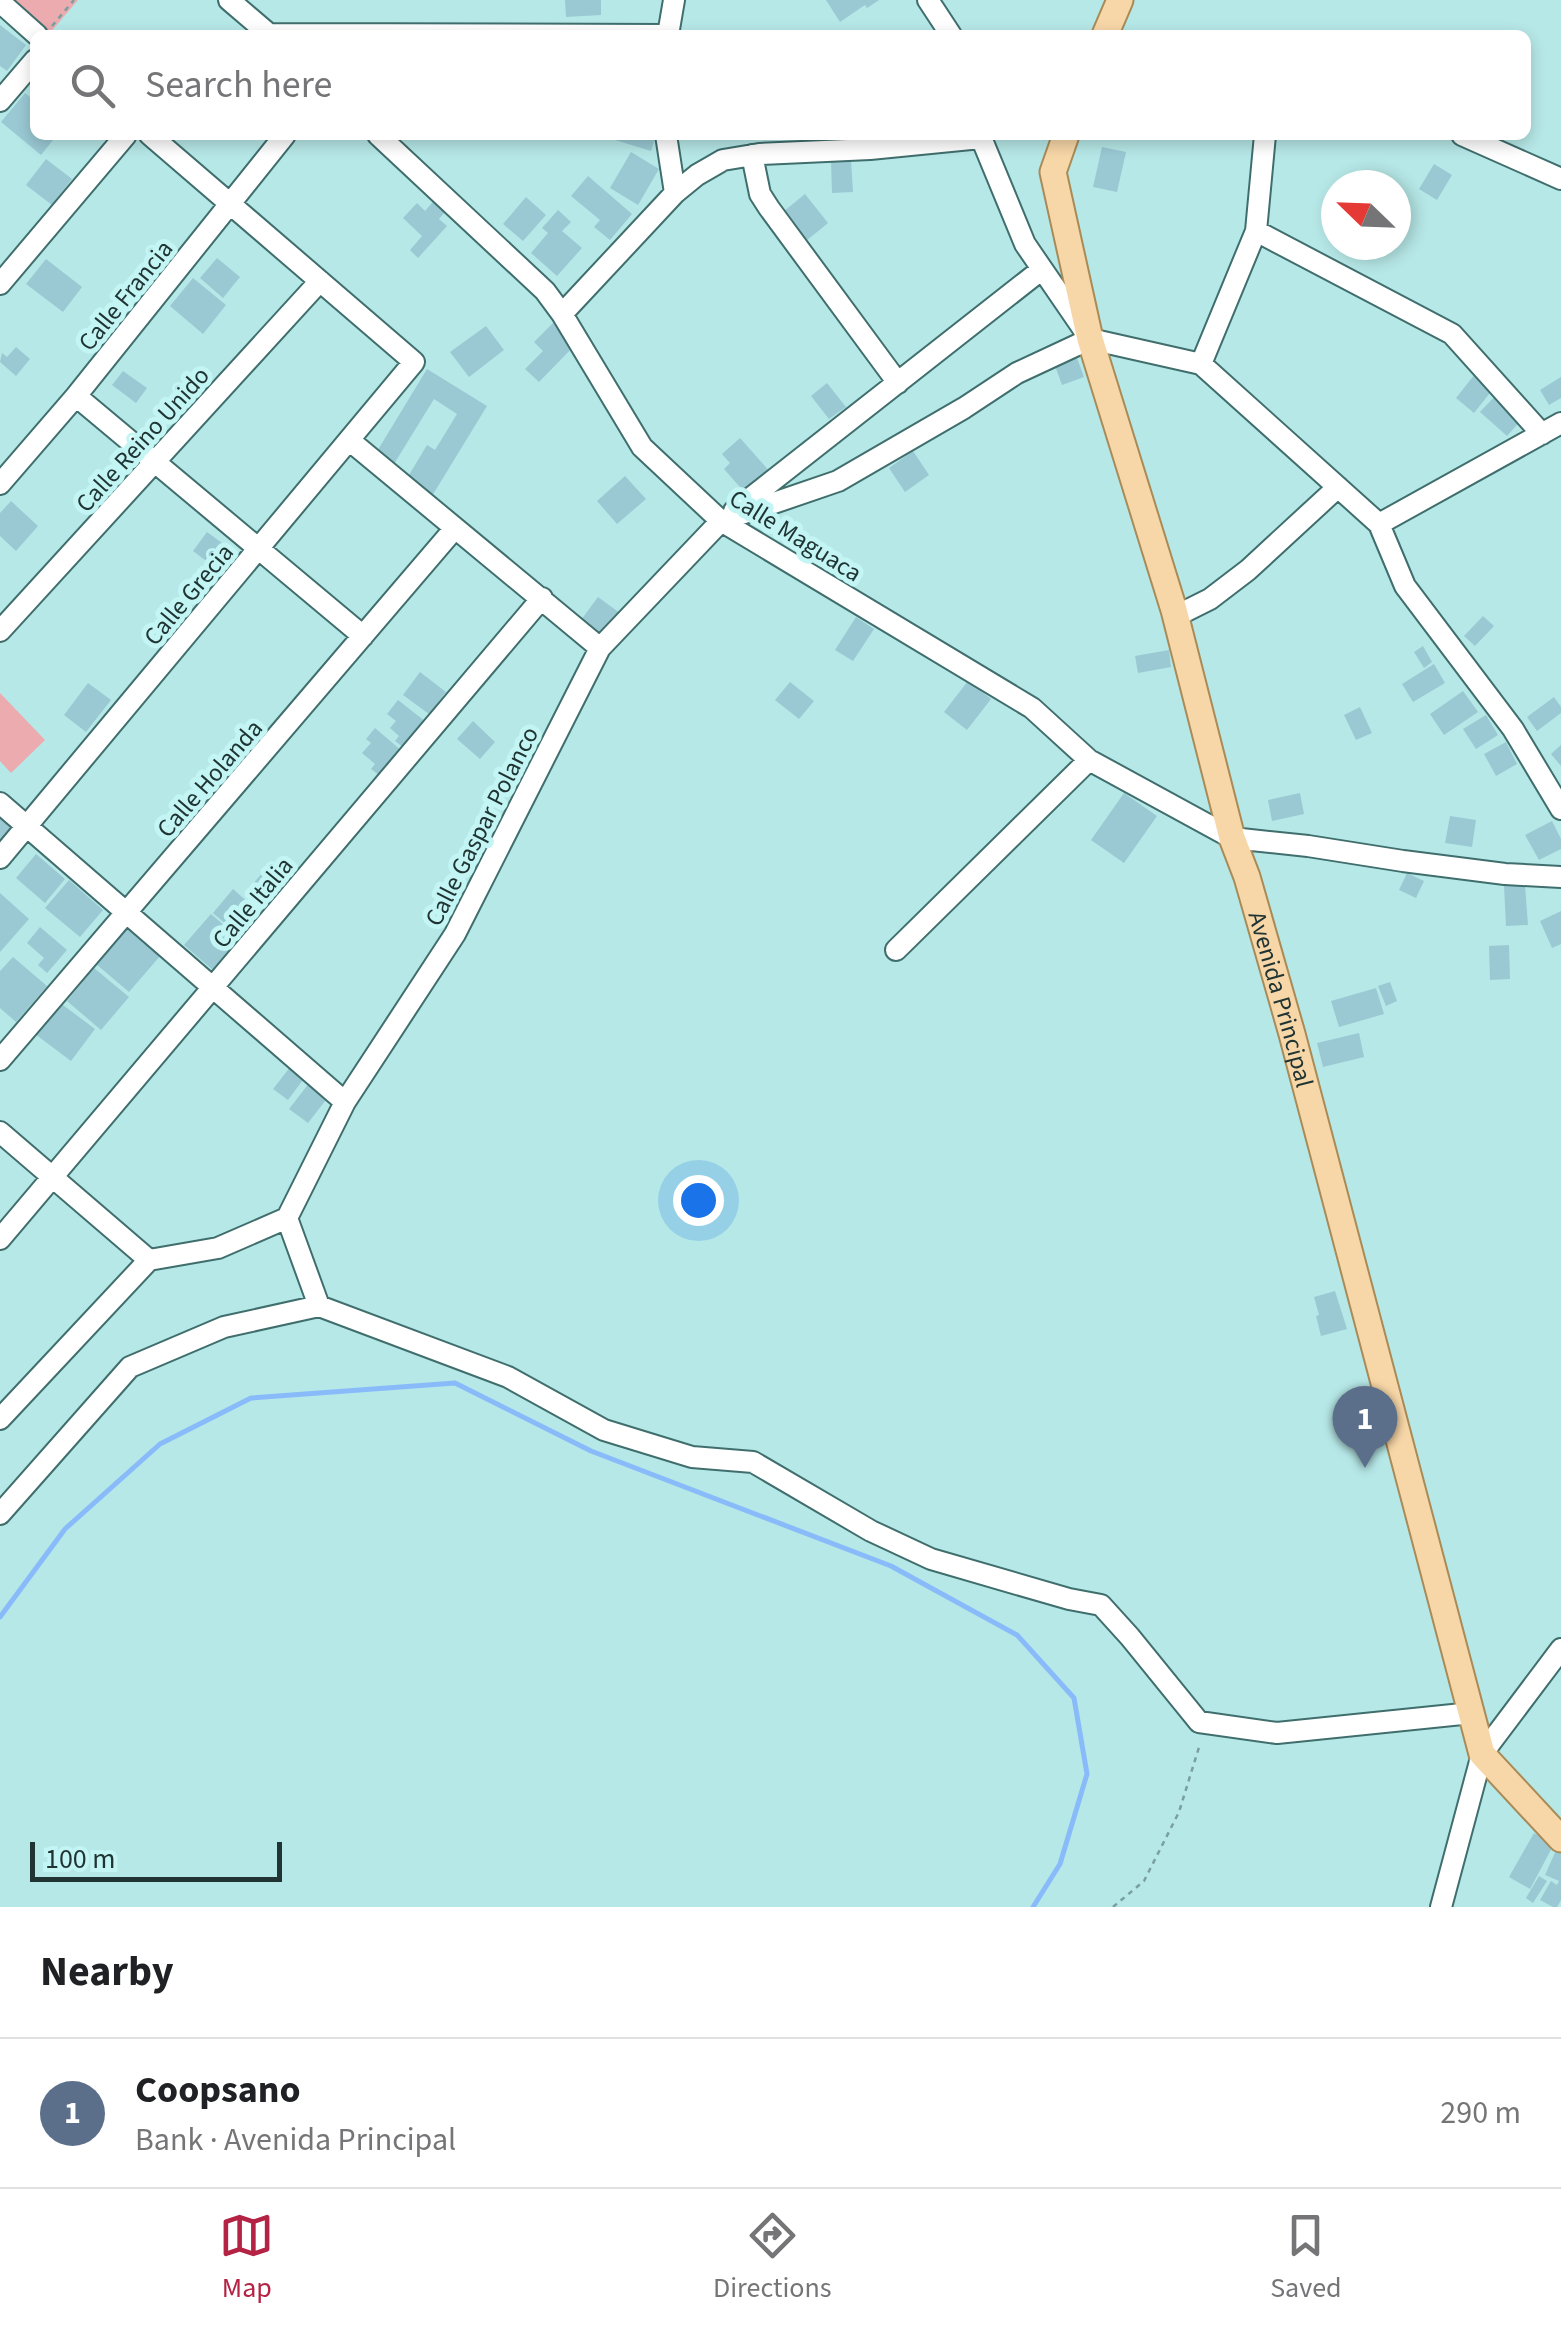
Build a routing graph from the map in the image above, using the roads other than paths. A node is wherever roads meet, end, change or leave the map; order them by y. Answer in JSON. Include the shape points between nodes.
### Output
{"nodes":[{"id":1,"x":674,"y":0,"type":"edge"},
{"id":2,"x":928,"y":0,"type":"edge"},
{"id":3,"x":1120,"y":0,"type":"edge"},
{"id":4,"x":0,"y":2,"type":"edge"},
{"id":5,"x":236,"y":2,"type":"edge"},
{"id":6,"x":35,"y":30,"type":"edge"},
{"id":7,"x":265,"y":30,"type":"edge"},
{"id":8,"x":669,"y":30,"type":"edge"},
{"id":9,"x":949,"y":30,"type":"edge"},
{"id":10,"x":1107,"y":30,"type":"edge"},
{"id":11,"x":30,"y":66,"type":"edge"},
{"id":12,"x":0,"y":101,"type":"edge"},
{"id":13,"x":122,"y":140,"type":"edge"},
{"id":14,"x":156,"y":140,"type":"edge"},
{"id":15,"x":280,"y":140,"type":"edge"},
{"id":16,"x":383,"y":140,"type":"edge"},
{"id":17,"x":667,"y":140,"type":"edge"},
{"id":18,"x":947,"y":140,"type":"edge"},
{"id":19,"x":983,"y":140,"type":"edge"},
{"id":20,"x":1064,"y":140,"type":"edge"},
{"id":21,"x":1265,"y":140,"type":"edge"},
{"id":22,"x":1473,"y":140,"type":"edge"},
{"id":23,"x":752,"y":155,"type":"junction"},
{"id":24,"x":1561,"y":179,"type":"edge"},
{"id":25,"x":675,"y":193,"type":"junction"},
{"id":26,"x":230,"y":203,"type":"junction"},
{"id":27,"x":1256,"y":231,"type":"junction"},
{"id":28,"x":1041,"y":270,"type":"junction"},
{"id":29,"x":320,"y":281,"type":"junction"},
{"id":30,"x":0,"y":284,"type":"edge"},
{"id":31,"x":562,"y":314,"type":"junction"},
{"id":32,"x":1090,"y":339,"type":"junction"},
{"id":33,"x":1202,"y":364,"type":"junction"},
{"id":34,"x":898,"y":383,"type":"junction"},
{"id":35,"x":76,"y":396,"type":"junction"},
{"id":36,"x":1551,"y":428,"type":"edge"},
{"id":37,"x":348,"y":440,"type":"junction"},
{"id":38,"x":155,"y":462,"type":"junction"},
{"id":39,"x":0,"y":484,"type":"edge"},
{"id":40,"x":1338,"y":487,"type":"junction"},
{"id":41,"x":721,"y":521,"type":"junction"},
{"id":42,"x":1379,"y":524,"type":"junction"},
{"id":43,"x":456,"y":528,"type":"junction"},
{"id":44,"x":259,"y":547,"type":"junction"},
{"id":45,"x":542,"y":598,"type":"junction"},
{"id":46,"x":1176,"y":616,"type":"junction"},
{"id":47,"x":0,"y":631,"type":"edge"},
{"id":48,"x":363,"y":636,"type":"junction"},
{"id":49,"x":600,"y":648,"type":"junction"},
{"id":50,"x":1089,"y":760,"type":"junction"},
{"id":51,"x":0,"y":803,"type":"edge"},
{"id":52,"x":1561,"y":809,"type":"edge"},
{"id":53,"x":26,"y":826,"type":"junction"},
{"id":54,"x":1232,"y":838,"type":"junction"},
{"id":55,"x":0,"y":858,"type":"edge"},
{"id":56,"x":1561,"y":877,"type":"edge"},
{"id":57,"x":127,"y":912,"type":"junction"},
{"id":58,"x":896,"y":950,"type":"dead end"},
{"id":59,"x":213,"y":987,"type":"junction"},
{"id":60,"x":0,"y":1060,"type":"edge"},
{"id":61,"x":346,"y":1102,"type":"junction"},
{"id":62,"x":0,"y":1132,"type":"edge"},
{"id":63,"x":52,"y":1177,"type":"junction"},
{"id":64,"x":287,"y":1218,"type":"junction"},
{"id":65,"x":0,"y":1239,"type":"edge"},
{"id":66,"x":149,"y":1260,"type":"junction"},
{"id":67,"x":319,"y":1306,"type":"junction"},
{"id":68,"x":0,"y":1420,"type":"edge"},
{"id":69,"x":0,"y":1514,"type":"edge"},
{"id":70,"x":1561,"y":1649,"type":"edge"},
{"id":71,"x":1472,"y":1713,"type":"junction"},
{"id":72,"x":1482,"y":1754,"type":"junction"},
{"id":73,"x":1560,"y":1837,"type":"edge"},
{"id":74,"x":1441,"y":1907,"type":"edge"}],
"edges":[{"from":1,"to":8,"type":"street"},
{"from":2,"to":9,"type":"street"},
{"from":3,"to":10,"type":"main road"},
{"from":4,"to":6,"type":"street"},
{"from":5,"to":7,"type":"street"},
{"from":11,"to":12,"type":"street"},
{"from":13,"to":30,"type":"street"},
{"from":14,"to":26,"type":"street"},
{"from":15,"to":26,"type":"street","name":"Calle Francia"},
{"from":16,"to":31,"type":"street","name":"Calle Maguaca"},
{"from":17,"to":25,"type":"street"},
{"from":18,"to":23,"type":"street"},
{"from":19,"to":28,"type":"street"},
{"from":20,"to":32,"type":"main road","name":"Avenida Principal","via":[[1053,172]]},
{"from":21,"to":27,"type":"street"},
{"from":22,"to":24,"type":"street"},
{"from":23,"to":25,"type":"street","via":[[724,160]]},
{"from":23,"to":34,"type":"street","via":[[760,194]]},
{"from":25,"to":31,"type":"street"},
{"from":26,"to":29,"type":"street"},
{"from":26,"to":35,"type":"street","name":"Calle Francia"},
{"from":27,"to":33,"type":"street"},
{"from":27,"to":36,"type":"street","via":[[1452,334]]},
{"from":28,"to":32,"type":"street"},
{"from":28,"to":34,"type":"street"},
{"from":29,"to":37,"type":"street","name":"Calle Grecia","via":[[414,362]]},
{"from":29,"to":38,"type":"street","name":"Calle Reino Unido"},
{"from":31,"to":41,"type":"street","name":"Calle Maguaca","via":[[642,448]]},
{"from":32,"to":33,"type":"street"},
{"from":32,"to":41,"type":"street","name":"Calle Gaspar Polanco","via":[[1018,374],[838,482]]},
{"from":32,"to":46,"type":"main road","name":"Avenida Principal"},
{"from":33,"to":40,"type":"street"},
{"from":34,"to":41,"type":"street"},
{"from":35,"to":38,"type":"street"},
{"from":35,"to":39,"type":"street","name":"Calle Francia"},
{"from":36,"to":42,"type":"street"},
{"from":37,"to":43,"type":"street"},
{"from":37,"to":44,"type":"street","name":"Calle Grecia"},
{"from":38,"to":44,"type":"street"},
{"from":38,"to":47,"type":"street","name":"Calle Reino Unido"},
{"from":40,"to":42,"type":"street"},
{"from":40,"to":46,"type":"street","via":[[1248,570]]},
{"from":41,"to":49,"type":"street","name":"Calle Gaspar Polanco"},
{"from":41,"to":50,"type":"street","name":"Calle Maguaca","via":[[1032,708]]},
{"from":42,"to":52,"type":"street","via":[[1404,586],[1514,730]]},
{"from":43,"to":45,"type":"street"},
{"from":43,"to":48,"type":"street","name":"Calle Holanda"},
{"from":44,"to":48,"type":"street"},
{"from":44,"to":53,"type":"street","name":"Calle Grecia"},
{"from":45,"to":49,"type":"street"},
{"from":45,"to":59,"type":"street","name":"Calle Italia"},
{"from":46,"to":54,"type":"main road","name":"Avenida Principal"},
{"from":48,"to":57,"type":"street","name":"Calle Holanda"},
{"from":49,"to":61,"type":"street","name":"Calle Gaspar Polanco","via":[[454,934]]},
{"from":50,"to":54,"type":"street","name":"Calle Maguaca"},
{"from":50,"to":58,"type":"street"},
{"from":51,"to":53,"type":"street"},
{"from":53,"to":55,"type":"street","name":"Calle Grecia"},
{"from":53,"to":57,"type":"street"},
{"from":54,"to":56,"type":"street"},
{"from":54,"to":71,"type":"main road","name":"Avenida Principal","via":[[1297,1054]]},
{"from":57,"to":59,"type":"street"},
{"from":57,"to":60,"type":"street","name":"Calle Holanda"},
{"from":59,"to":61,"type":"street"},
{"from":59,"to":63,"type":"street","name":"Calle Italia"},
{"from":61,"to":64,"type":"street","name":"Calle Gaspar Polanco"},
{"from":62,"to":63,"type":"street"},
{"from":63,"to":65,"type":"street","name":"Calle Italia"},
{"from":63,"to":66,"type":"street"},
{"from":64,"to":66,"type":"street","via":[[218,1248]]},
{"from":64,"to":67,"type":"street"},
{"from":66,"to":68,"type":"street"},
{"from":67,"to":69,"type":"street","via":[[224,1327],[130,1368]]},
{"from":67,"to":71,"type":"street","via":[[508,1377],[604,1430],[692,1457],[753,1462],[931,1559],[1101,1605],[1199,1722],[1277,1733]]},
{"from":70,"to":72,"type":"street"},
{"from":71,"to":72,"type":"main road","name":"Avenida Principal"},
{"from":72,"to":73,"type":"main road","name":"Avenida Principal"},
{"from":72,"to":74,"type":"street"}]}
